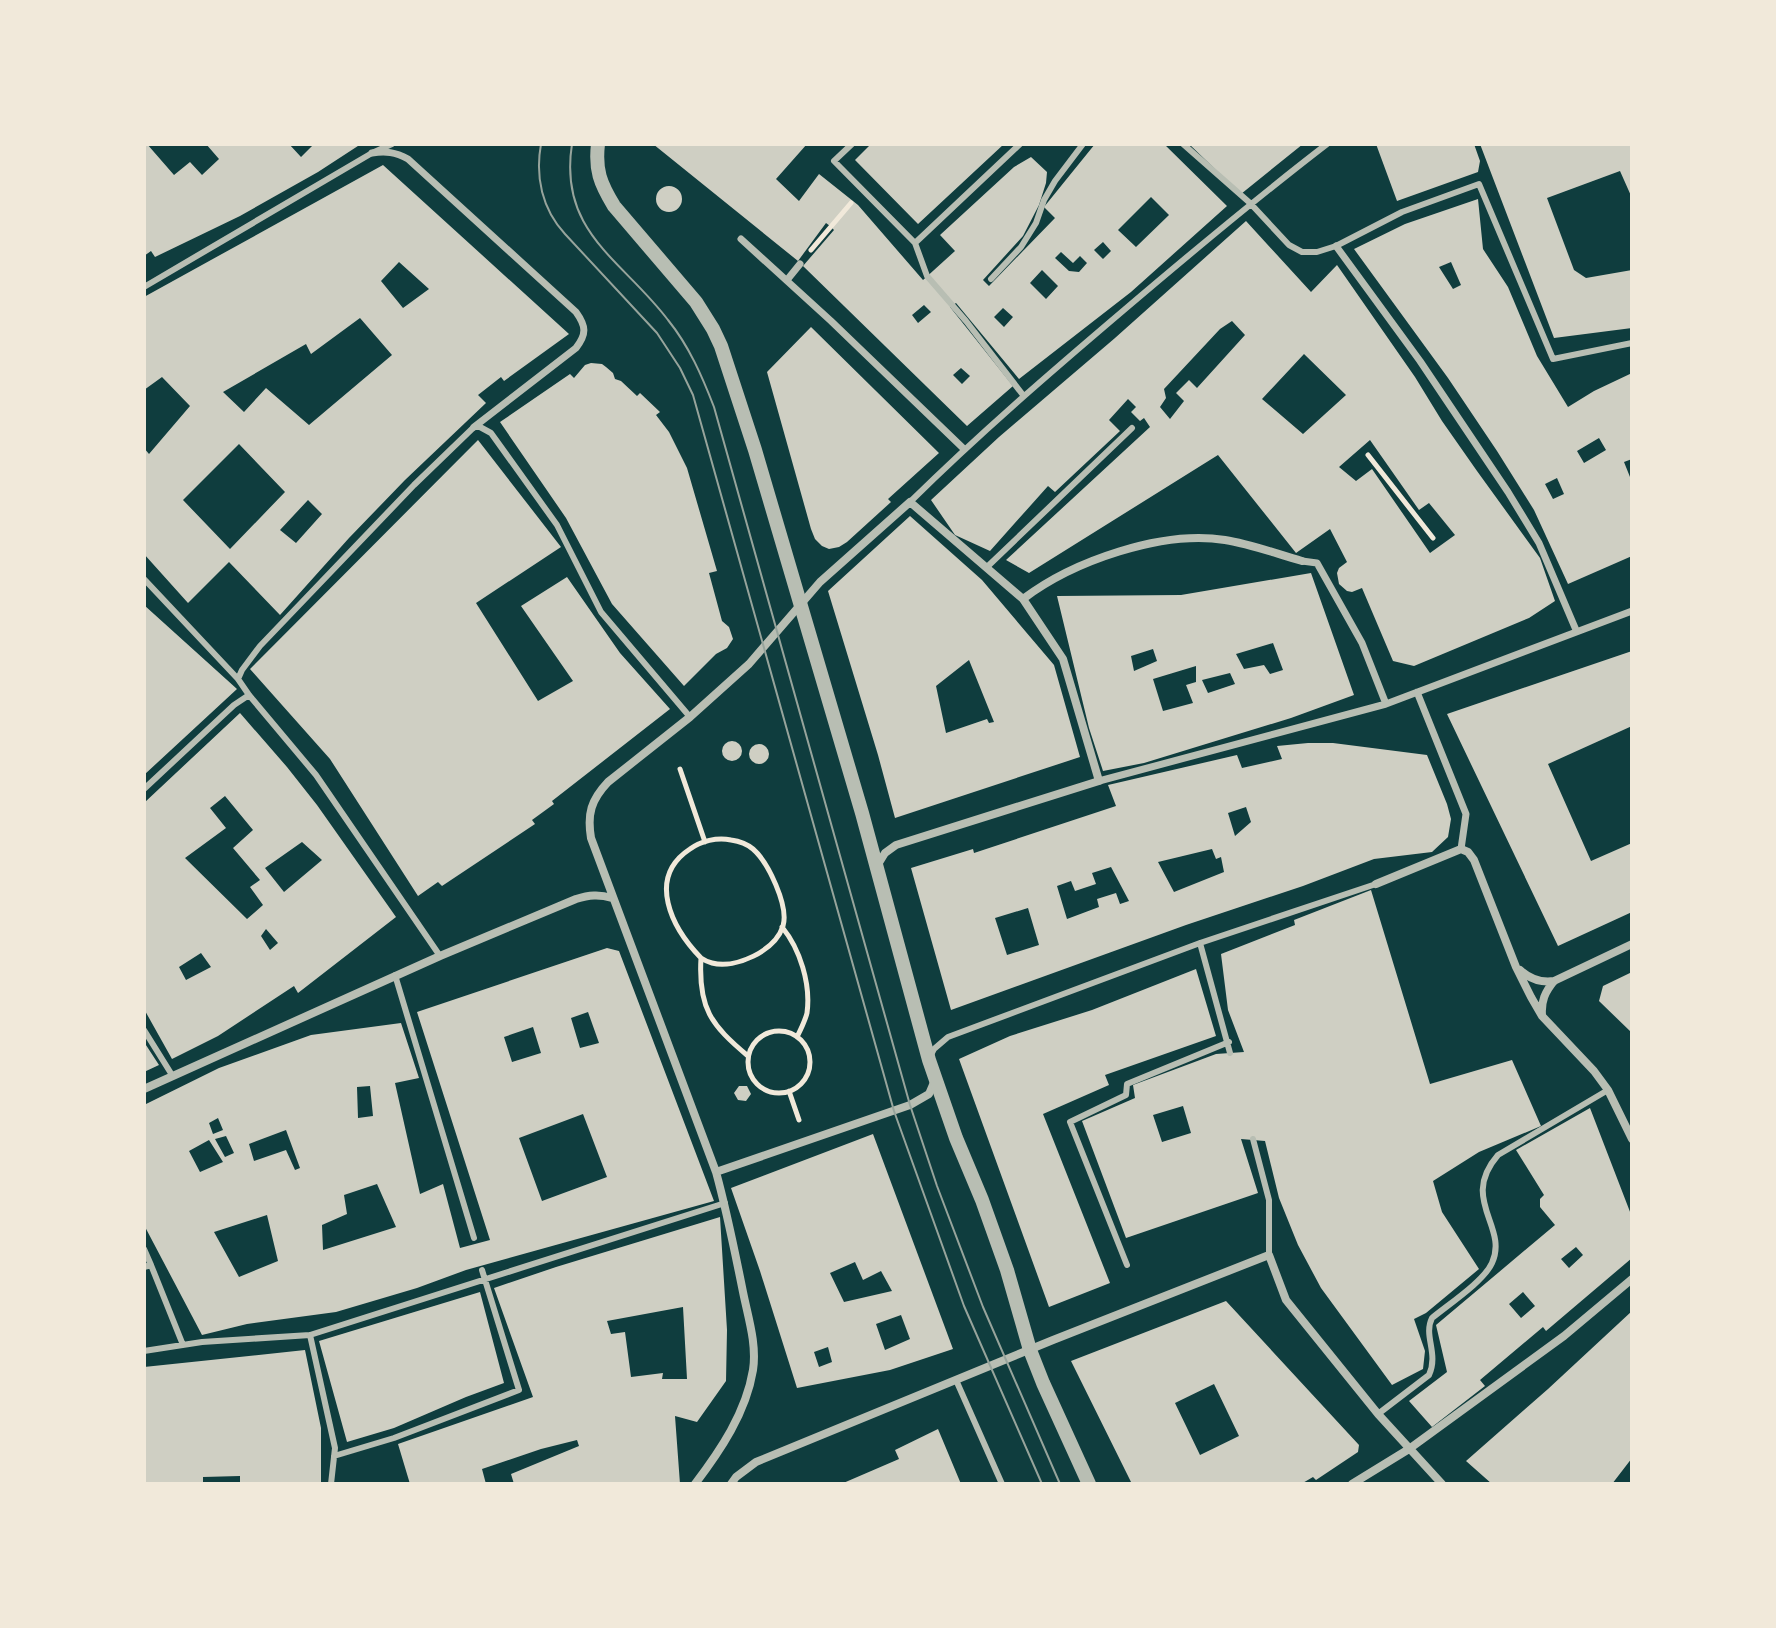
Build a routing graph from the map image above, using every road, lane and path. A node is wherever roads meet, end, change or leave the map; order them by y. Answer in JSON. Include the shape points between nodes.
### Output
{"nodes":[{"id":1,"x":392,"y":144,"type":"edge"},
{"id":2,"x":598,"y":144,"type":"edge"},
{"id":3,"x":852,"y":144,"type":"edge"},
{"id":4,"x":1020,"y":144,"type":"edge"},
{"id":5,"x":1083,"y":144,"type":"edge"},
{"id":6,"x":1183,"y":144,"type":"edge"},
{"id":7,"x":1327,"y":144,"type":"edge"},
{"id":8,"x":372,"y":153,"type":"junction"},
{"id":9,"x":863,"y":191,"type":"junction"},
{"id":10,"x":1250,"y":203,"type":"junction"},
{"id":11,"x":741,"y":239,"type":"dead end"},
{"id":12,"x":915,"y":243,"type":"junction"},
{"id":13,"x":1336,"y":246,"type":"junction"},
{"id":14,"x":800,"y":264,"type":"joint"},
{"id":15,"x":991,"y":279,"type":"dead end"},
{"id":16,"x":787,"y":280,"type":"junction"},
{"id":17,"x":144,"y":287,"type":"edge"},
{"id":18,"x":1632,"y":343,"type":"edge"},
{"id":19,"x":1023,"y":395,"type":"junction"},
{"id":20,"x":474,"y":427,"type":"junction"},
{"id":21,"x":1132,"y":428,"type":"dead end"},
{"id":22,"x":964,"y":449,"type":"junction"},
{"id":23,"x":1368,"y":455,"type":"dead end"},
{"id":24,"x":910,"y":502,"type":"junction"},
{"id":25,"x":1433,"y":538,"type":"dead end"},
{"id":26,"x":1302,"y":561,"type":"joint"},
{"id":27,"x":987,"y":567,"type":"junction"},
{"id":28,"x":144,"y":579,"type":"edge"},
{"id":29,"x":1023,"y":599,"type":"junction"},
{"id":30,"x":801,"y":603,"type":"junction"},
{"id":31,"x":1632,"y":611,"type":"edge"},
{"id":32,"x":1576,"y":630,"type":"junction"},
{"id":33,"x":238,"y":679,"type":"junction"},
{"id":34,"x":1417,"y":692,"type":"junction"},
{"id":35,"x":249,"y":695,"type":"junction"},
{"id":36,"x":1386,"y":704,"type":"junction"},
{"id":37,"x":690,"y":717,"type":"junction"},
{"id":38,"x":680,"y":769,"type":"dead end"},
{"id":39,"x":1099,"y":781,"type":"junction"},
{"id":40,"x":144,"y":789,"type":"edge"},
{"id":41,"x":705,"y":842,"type":"junction"},
{"id":42,"x":1461,"y":849,"type":"junction"},
{"id":43,"x":877,"y":866,"type":"junction"},
{"id":44,"x":1376,"y":884,"type":"joint"},
{"id":45,"x":612,"y":898,"type":"junction"},
{"id":46,"x":782,"y":927,"type":"junction"},
{"id":47,"x":1200,"y":943,"type":"junction"},
{"id":48,"x":1632,"y":944,"type":"edge"},
{"id":49,"x":440,"y":956,"type":"junction"},
{"id":50,"x":701,"y":958,"type":"junction"},
{"id":51,"x":1516,"y":967,"type":"junction"},
{"id":52,"x":395,"y":975,"type":"junction"},
{"id":53,"x":1554,"y":981,"type":"junction"},
{"id":54,"x":1542,"y":1016,"type":"junction"},
{"id":55,"x":144,"y":1030,"type":"edge"},
{"id":56,"x":797,"y":1037,"type":"junction"},
{"id":57,"x":1229,"y":1042,"type":"junction"},
{"id":58,"x":1230,"y":1053,"type":"dead end"},
{"id":59,"x":748,"y":1056,"type":"junction"},
{"id":60,"x":929,"y":1060,"type":"junction"},
{"id":61,"x":172,"y":1075,"type":"junction"},
{"id":62,"x":935,"y":1080,"type":"junction"},
{"id":63,"x":144,"y":1089,"type":"edge"},
{"id":64,"x":1608,"y":1090,"type":"junction"},
{"id":65,"x":789,"y":1091,"type":"junction"},
{"id":66,"x":799,"y":1120,"type":"dead end"},
{"id":67,"x":1253,"y":1139,"type":"dead end"},
{"id":68,"x":1632,"y":1139,"type":"edge"},
{"id":69,"x":716,"y":1172,"type":"junction"},
{"id":70,"x":725,"y":1203,"type":"junction"},
{"id":71,"x":474,"y":1238,"type":"dead end"},
{"id":72,"x":144,"y":1249,"type":"edge"},
{"id":73,"x":1269,"y":1255,"type":"junction"},
{"id":74,"x":1127,"y":1265,"type":"dead end"},
{"id":75,"x":148,"y":1266,"type":"edge"},
{"id":76,"x":482,"y":1270,"type":"dead end"},
{"id":77,"x":484,"y":1279,"type":"junction"},
{"id":78,"x":1632,"y":1279,"type":"edge"},
{"id":79,"x":310,"y":1335,"type":"junction"},
{"id":80,"x":183,"y":1345,"type":"junction"},
{"id":81,"x":1030,"y":1350,"type":"junction"},
{"id":82,"x":144,"y":1351,"type":"edge"},
{"id":83,"x":956,"y":1380,"type":"junction"},
{"id":84,"x":1378,"y":1414,"type":"junction"},
{"id":85,"x":1409,"y":1449,"type":"junction"},
{"id":86,"x":334,"y":1456,"type":"junction"},
{"id":87,"x":331,"y":1484,"type":"edge"},
{"id":88,"x":695,"y":1484,"type":"edge"},
{"id":89,"x":731,"y":1484,"type":"edge"},
{"id":90,"x":1002,"y":1484,"type":"edge"},
{"id":91,"x":1089,"y":1484,"type":"edge"},
{"id":92,"x":1352,"y":1484,"type":"edge"},
{"id":93,"x":1442,"y":1484,"type":"edge"}],
"edges":[{"from":1,"to":8,"type":"lane"},
{"from":2,"to":30,"type":"street","via":[[600,181],[614,206],[713,329]]},
{"from":3,"to":9,"type":"lane","via":[[834,161]]},
{"from":4,"to":12,"type":"lane"},
{"from":5,"to":15,"type":"lane","via":[[1055,181],[1021,247]]},
{"from":6,"to":10,"type":"lane"},
{"from":7,"to":10,"type":"lane"},
{"from":8,"to":17,"type":"lane"},
{"from":8,"to":20,"type":"street","via":[[397,153],[418,167],[582,320],[583,339],[576,348]]},
{"from":9,"to":12,"type":"lane"},
{"from":9,"to":14,"type":"path"},
{"from":10,"to":13,"type":"lane","via":[[1302,252]]},
{"from":10,"to":19,"type":"lane"},
{"from":11,"to":16,"type":"street"},
{"from":12,"to":19,"type":"lane","via":[[927,276]]},
{"from":13,"to":18,"type":"lane","via":[[1402,212],[1479,184],[1553,359]]},
{"from":13,"to":32,"type":"street","via":[[1508,492],[1539,543]]},
{"from":14,"to":16,"type":"street"},
{"from":16,"to":22,"type":"street"},
{"from":19,"to":22,"type":"lane"},
{"from":20,"to":33,"type":"lane","via":[[260,646]]},
{"from":20,"to":37,"type":"lane","via":[[491,433],[557,525],[601,612]]},
{"from":21,"to":27,"type":"lane"},
{"from":22,"to":24,"type":"lane"},
{"from":23,"to":25,"type":"path","via":[[1408,514]]},
{"from":24,"to":27,"type":"street"},
{"from":24,"to":30,"type":"street"},
{"from":26,"to":29,"type":"street","via":[[1227,540],[1182,538],[1108,555],[1043,584]]},
{"from":26,"to":36,"type":"street","via":[[1317,563],[1362,643]]},
{"from":27,"to":29,"type":"street"},
{"from":28,"to":33,"type":"lane"},
{"from":29,"to":39,"type":"street","via":[[1063,659]]},
{"from":30,"to":37,"type":"street","via":[[749,664]]},
{"from":30,"to":43,"type":"street"},
{"from":31,"to":32,"type":"street"},
{"from":32,"to":34,"type":"street"},
{"from":33,"to":35,"type":"lane"},
{"from":34,"to":36,"type":"street"},
{"from":34,"to":42,"type":"street","via":[[1466,814]]},
{"from":35,"to":40,"type":"lane"},
{"from":35,"to":49,"type":"lane","via":[[316,775]]},
{"from":36,"to":39,"type":"street"},
{"from":37,"to":45,"type":"street","via":[[608,782],[591,805],[591,838]]},
{"from":38,"to":41,"type":"path"},
{"from":39,"to":43,"type":"street","via":[[896,845]]},
{"from":41,"to":46,"type":"path","via":[[730,839],[752,848],[772,877]]},
{"from":41,"to":50,"type":"path","via":[[680,856],[666,883],[679,930]]},
{"from":42,"to":44,"type":"street"},
{"from":42,"to":51,"type":"street","via":[[1474,860]]},
{"from":43,"to":60,"type":"street"},
{"from":44,"to":47,"type":"lane"},
{"from":45,"to":49,"type":"street","via":[[576,899]]},
{"from":45,"to":69,"type":"street"},
{"from":46,"to":50,"type":"path","via":[[757,955],[711,963]]},
{"from":46,"to":56,"type":"path","via":[[795,945],[806,989],[807,1012]]},
{"from":47,"to":57,"type":"lane"},
{"from":47,"to":60,"type":"lane","via":[[948,1037]]},
{"from":48,"to":53,"type":"street"},
{"from":49,"to":52,"type":"street"},
{"from":50,"to":59,"type":"path","via":[[707,1010],[724,1036]]},
{"from":51,"to":53,"type":"street","via":[[1535,980]]},
{"from":51,"to":54,"type":"street"},
{"from":52,"to":61,"type":"street"},
{"from":52,"to":71,"type":"lane"},
{"from":53,"to":54,"type":"street","via":[[1542,999]]},
{"from":54,"to":64,"type":"street"},
{"from":55,"to":61,"type":"lane"},
{"from":56,"to":59,"type":"path","via":[[765,1034]]},
{"from":56,"to":65,"type":"path","via":[[807,1050],[809,1070]]},
{"from":57,"to":58,"type":"lane"},
{"from":57,"to":74,"type":"lane","via":[[1127,1084],[1126,1095],[1070,1122]]},
{"from":59,"to":65,"type":"path","via":[[748,1069],[759,1086],[768,1092]]},
{"from":60,"to":62,"type":"street"},
{"from":61,"to":63,"type":"street"},
{"from":62,"to":69,"type":"street","via":[[929,1094],[910,1105]]},
{"from":62,"to":81,"type":"street","via":[[1003,1259]]},
{"from":64,"to":68,"type":"street"},
{"from":64,"to":84,"type":"lane","via":[[1498,1155],[1489,1166],[1482,1183],[1496,1242],[1492,1265],[1432,1318],[1429,1375]]},
{"from":65,"to":66,"type":"path"},
{"from":67,"to":73,"type":"lane","via":[[1269,1200]]},
{"from":69,"to":70,"type":"street"},
{"from":70,"to":77,"type":"lane"},
{"from":70,"to":88,"type":"street","via":[[754,1363],[734,1424]]},
{"from":72,"to":75,"type":"lane"},
{"from":73,"to":81,"type":"street"},
{"from":73,"to":84,"type":"street","via":[[1286,1300]]},
{"from":75,"to":80,"type":"lane"},
{"from":76,"to":77,"type":"lane"},
{"from":77,"to":79,"type":"lane"},
{"from":77,"to":86,"type":"lane","via":[[519,1390]]},
{"from":78,"to":85,"type":"street","via":[[1564,1336]]},
{"from":79,"to":80,"type":"lane"},
{"from":79,"to":86,"type":"lane"},
{"from":80,"to":82,"type":"lane"},
{"from":81,"to":83,"type":"street"},
{"from":81,"to":91,"type":"street"},
{"from":83,"to":89,"type":"street","via":[[756,1462]]},
{"from":83,"to":90,"type":"lane"},
{"from":84,"to":85,"type":"street"},
{"from":85,"to":92,"type":"street"},
{"from":85,"to":93,"type":"street"},
{"from":86,"to":87,"type":"lane"}]}
